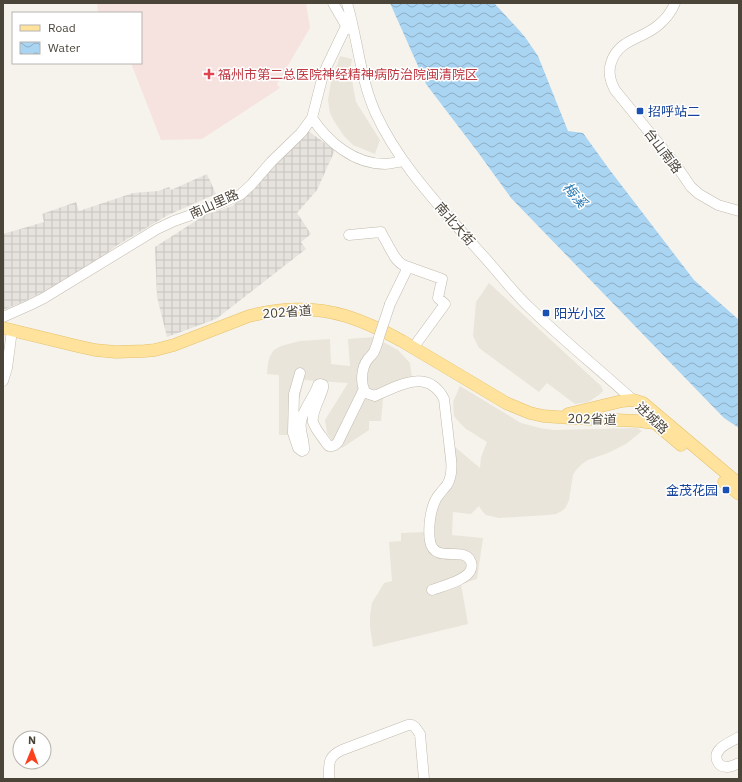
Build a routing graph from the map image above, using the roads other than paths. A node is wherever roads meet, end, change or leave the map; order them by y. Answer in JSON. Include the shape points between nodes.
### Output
{"nodes":[{"id":1,"x":333,"y":3,"type":"edge"},
{"id":2,"x":347,"y":3,"type":"edge"},
{"id":3,"x":675,"y":3,"type":"edge"},
{"id":4,"x":348,"y":21,"type":"junction"},
{"id":5,"x":312,"y":118,"type":"junction"},
{"id":6,"x":403,"y":160,"type":"junction"},
{"id":7,"x":739,"y":212,"type":"edge"},
{"id":8,"x":349,"y":235,"type":"dead end"},
{"id":9,"x":408,"y":267,"type":"junction"},
{"id":10,"x":3,"y":317,"type":"edge"},
{"id":11,"x":7,"y":329,"type":"edge"},
{"id":12,"x":414,"y":348,"type":"junction"},
{"id":13,"x":300,"y":373,"type":"dead end"},
{"id":14,"x":3,"y":381,"type":"edge"},
{"id":15,"x":364,"y":390,"type":"junction"},
{"id":16,"x":633,"y":400,"type":"junction"},
{"id":17,"x":555,"y":417,"type":"junction"},
{"id":18,"x":654,"y":423,"type":"junction"},
{"id":19,"x":739,"y":484,"type":"edge"},
{"id":20,"x":739,"y":494,"type":"edge"},
{"id":21,"x":432,"y":590,"type":"dead end"},
{"id":22,"x":739,"y":737,"type":"edge"},
{"id":23,"x":739,"y":763,"type":"edge"},
{"id":24,"x":329,"y":779,"type":"edge"},
{"id":25,"x":424,"y":779,"type":"edge"}],
"edges":[{"from":1,"to":4,"type":"street"},
{"from":2,"to":4,"type":"street"},
{"from":3,"to":7,"type":"street","name":"台山南路","via":[[668,15],[655,28],[619,48],[609,69],[612,84],[691,188],[718,205]]},
{"from":4,"to":5,"type":"street","name":"南山里路","via":[[327,66]]},
{"from":4,"to":6,"type":"street","name":"南北大街","via":[[355,38],[372,104]]},
{"from":5,"to":6,"type":"street","via":[[327,137],[352,156],[379,164]]},
{"from":5,"to":10,"type":"street","name":"南山里路","via":[[301,133],[240,195],[156,229],[44,298]]},
{"from":6,"to":16,"type":"street","name":"南北大街","via":[[439,206],[515,293],[568,344]]},
{"from":8,"to":9,"type":"street","via":[[380,232],[394,257]]},
{"from":9,"to":12,"type":"street","via":[[442,279],[438,298],[445,304]]},
{"from":9,"to":15,"type":"street","bridge":true,"via":[[390,304],[374,352],[365,364],[362,377]]},
{"from":11,"to":12,"type":"main road","name":"202省道","via":[[96,350],[145,351],[174,345],[249,316],[278,310],[307,309],[353,318]]},
{"from":11,"to":14,"type":"street","via":[[7,368]]},
{"from":12,"to":17,"type":"main road","name":"202省道","via":[[506,403],[530,413]]},
{"from":13,"to":15,"type":"street","via":[[294,394],[293,433],[298,448],[302,451],[304,447],[300,423],[318,385],[323,388],[313,421],[329,446],[335,445],[342,436]]},
{"from":15,"to":21,"type":"street","via":[[375,396],[403,384],[425,382],[441,392],[444,399],[452,467],[448,484],[440,493],[431,512],[431,544],[438,552],[466,556],[472,567],[467,576]]},
{"from":16,"to":17,"type":"main road","name":"202省道"},
{"from":16,"to":18,"type":"main road","name":"进城路"},
{"from":16,"to":19,"type":"main road","name":"进城路","via":[[643,403]]},
{"from":17,"to":18,"type":"main road","name":"202省道"},
{"from":18,"to":20,"type":"main road","name":"进城路"},
{"from":22,"to":23,"type":"street","via":[[722,746],[716,757],[723,766]]},
{"from":24,"to":25,"type":"street","via":[[331,757],[334,754],[412,725],[420,734]]}]}
